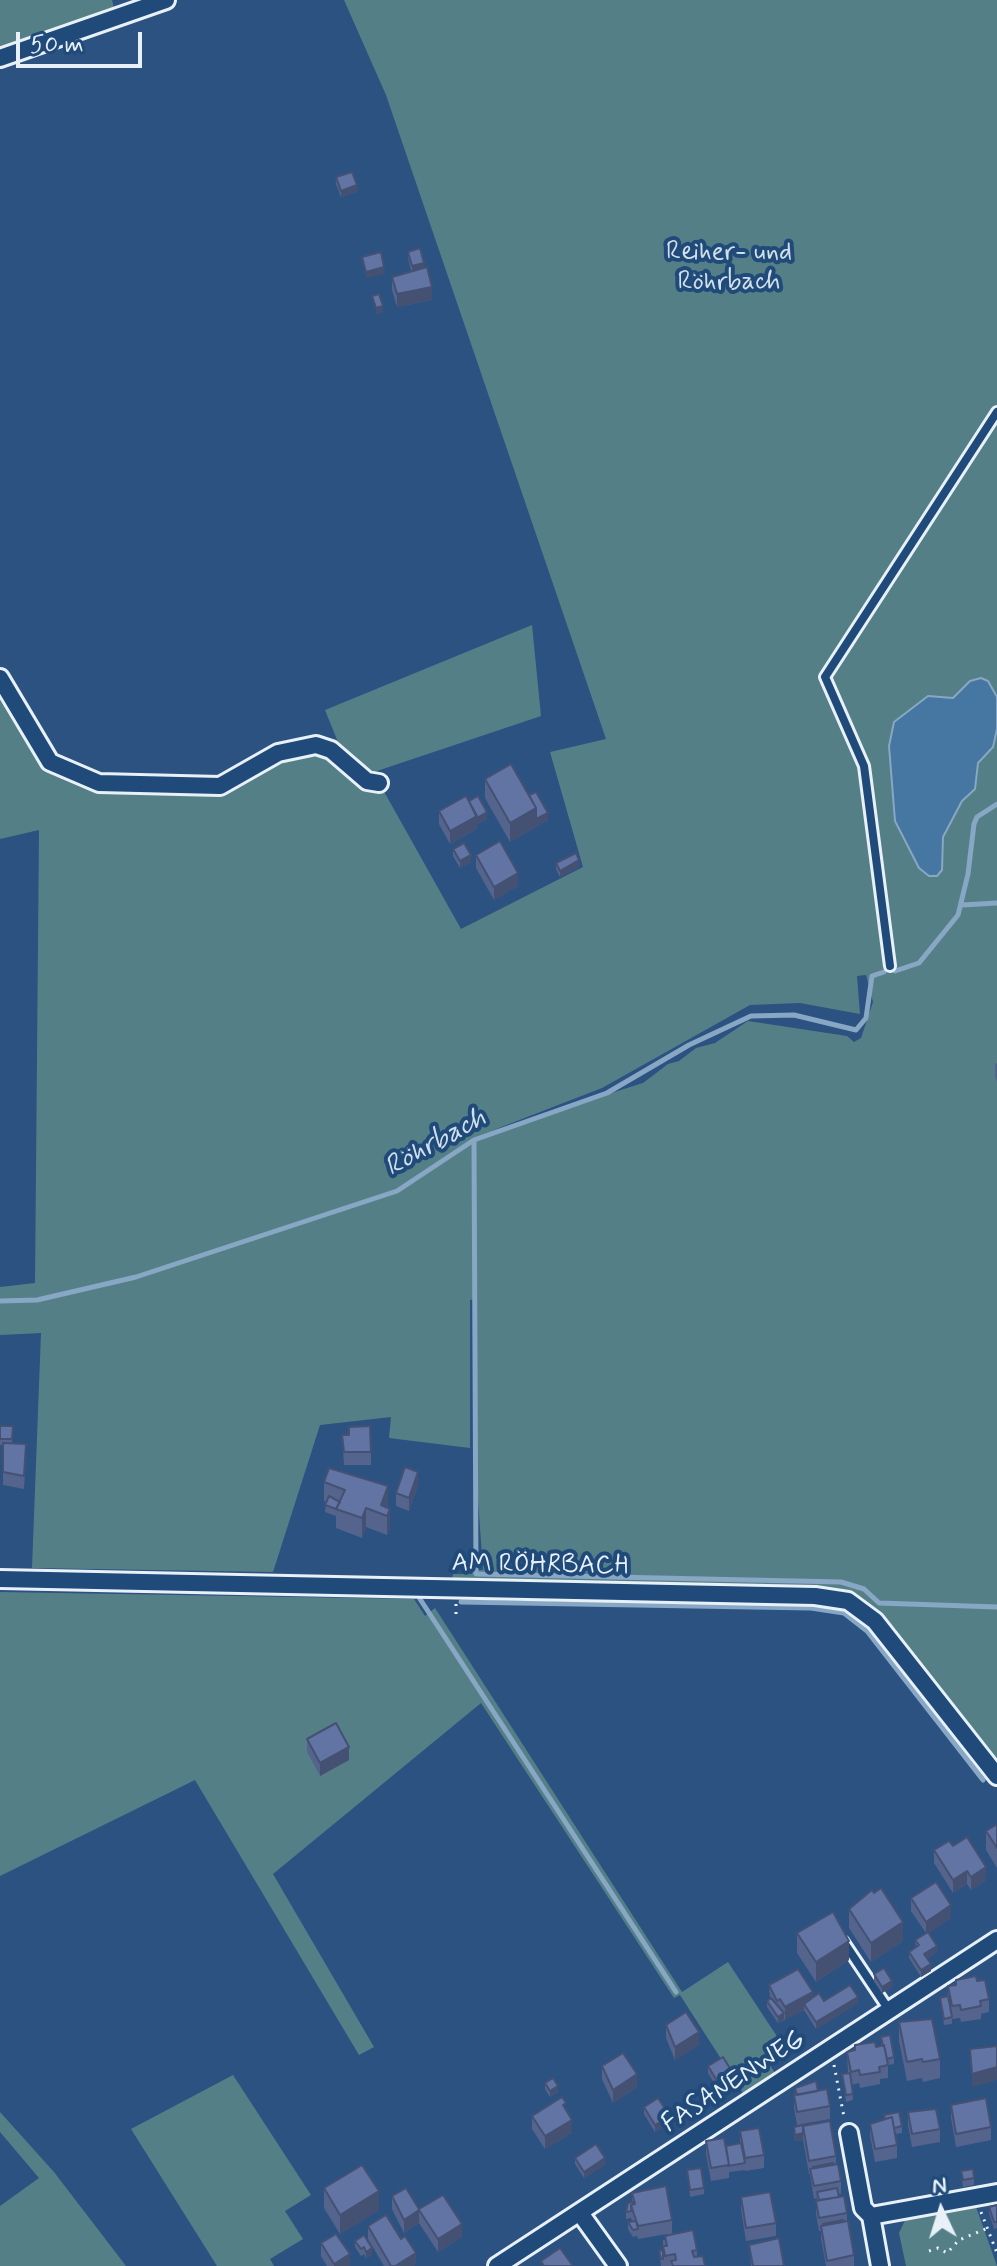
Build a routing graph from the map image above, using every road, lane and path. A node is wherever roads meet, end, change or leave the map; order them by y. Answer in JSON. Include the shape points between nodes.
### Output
{"nodes":[{"id":1,"x":166,"y":0,"type":"edge"},
{"id":2,"x":0,"y":58,"type":"edge"},
{"id":3,"x":997,"y":412,"type":"edge"},
{"id":4,"x":0,"y":678,"type":"edge"},
{"id":5,"x":379,"y":783,"type":"dead end"},
{"id":6,"x":890,"y":966,"type":"dead end"},
{"id":7,"x":0,"y":1579,"type":"edge"},
{"id":8,"x":997,"y":1776,"type":"edge"},
{"id":9,"x":834,"y":1928,"type":"edge"},
{"id":10,"x":997,"y":1940,"type":"edge"},
{"id":11,"x":889,"y":2011,"type":"junction"},
{"id":12,"x":827,"y":2051,"type":"junction"},
{"id":13,"x":849,"y":2133,"type":"joint"},
{"id":14,"x":997,"y":2193,"type":"edge"},
{"id":15,"x":976,"y":2197,"type":"junction"},
{"id":16,"x":580,"y":2213,"type":"junction"},
{"id":17,"x":871,"y":2216,"type":"junction"},
{"id":18,"x":988,"y":2228,"type":"junction"},
{"id":19,"x":929,"y":2251,"type":"dead end"},
{"id":20,"x":997,"y":2253,"type":"edge"},
{"id":21,"x":497,"y":2266,"type":"edge"},
{"id":22,"x":618,"y":2266,"type":"edge"},
{"id":23,"x":880,"y":2266,"type":"edge"}],
"edges":[{"from":1,"to":2,"type":"street"},
{"from":3,"to":6,"type":"lane","via":[[825,677],[864,766]]},
{"from":4,"to":5,"type":"street","via":[[50,762],[99,783],[220,786],[278,753],[316,745],[331,750],[367,781]]},
{"from":7,"to":8,"type":"street","name":"AM RÖHRBACH","via":[[815,1596],[848,1601],[875,1621]]},
{"from":9,"to":11,"type":"lane"},
{"from":10,"to":11,"type":"street","name":"FASANENWEG"},
{"from":11,"to":12,"type":"street","name":"FASANENWEG"},
{"from":12,"to":13,"type":"path"},
{"from":12,"to":16,"type":"street","name":"FASANENWEG"},
{"from":13,"to":17,"type":"street","via":[[863,2208]]},
{"from":14,"to":15,"type":"street"},
{"from":15,"to":17,"type":"street"},
{"from":15,"to":18,"type":"path"},
{"from":16,"to":21,"type":"street","name":"FASANENWEG"},
{"from":16,"to":22,"type":"street"},
{"from":17,"to":23,"type":"street"},
{"from":18,"to":19,"type":"path","via":[[959,2240],[947,2253]]},
{"from":18,"to":20,"type":"path"}]}
